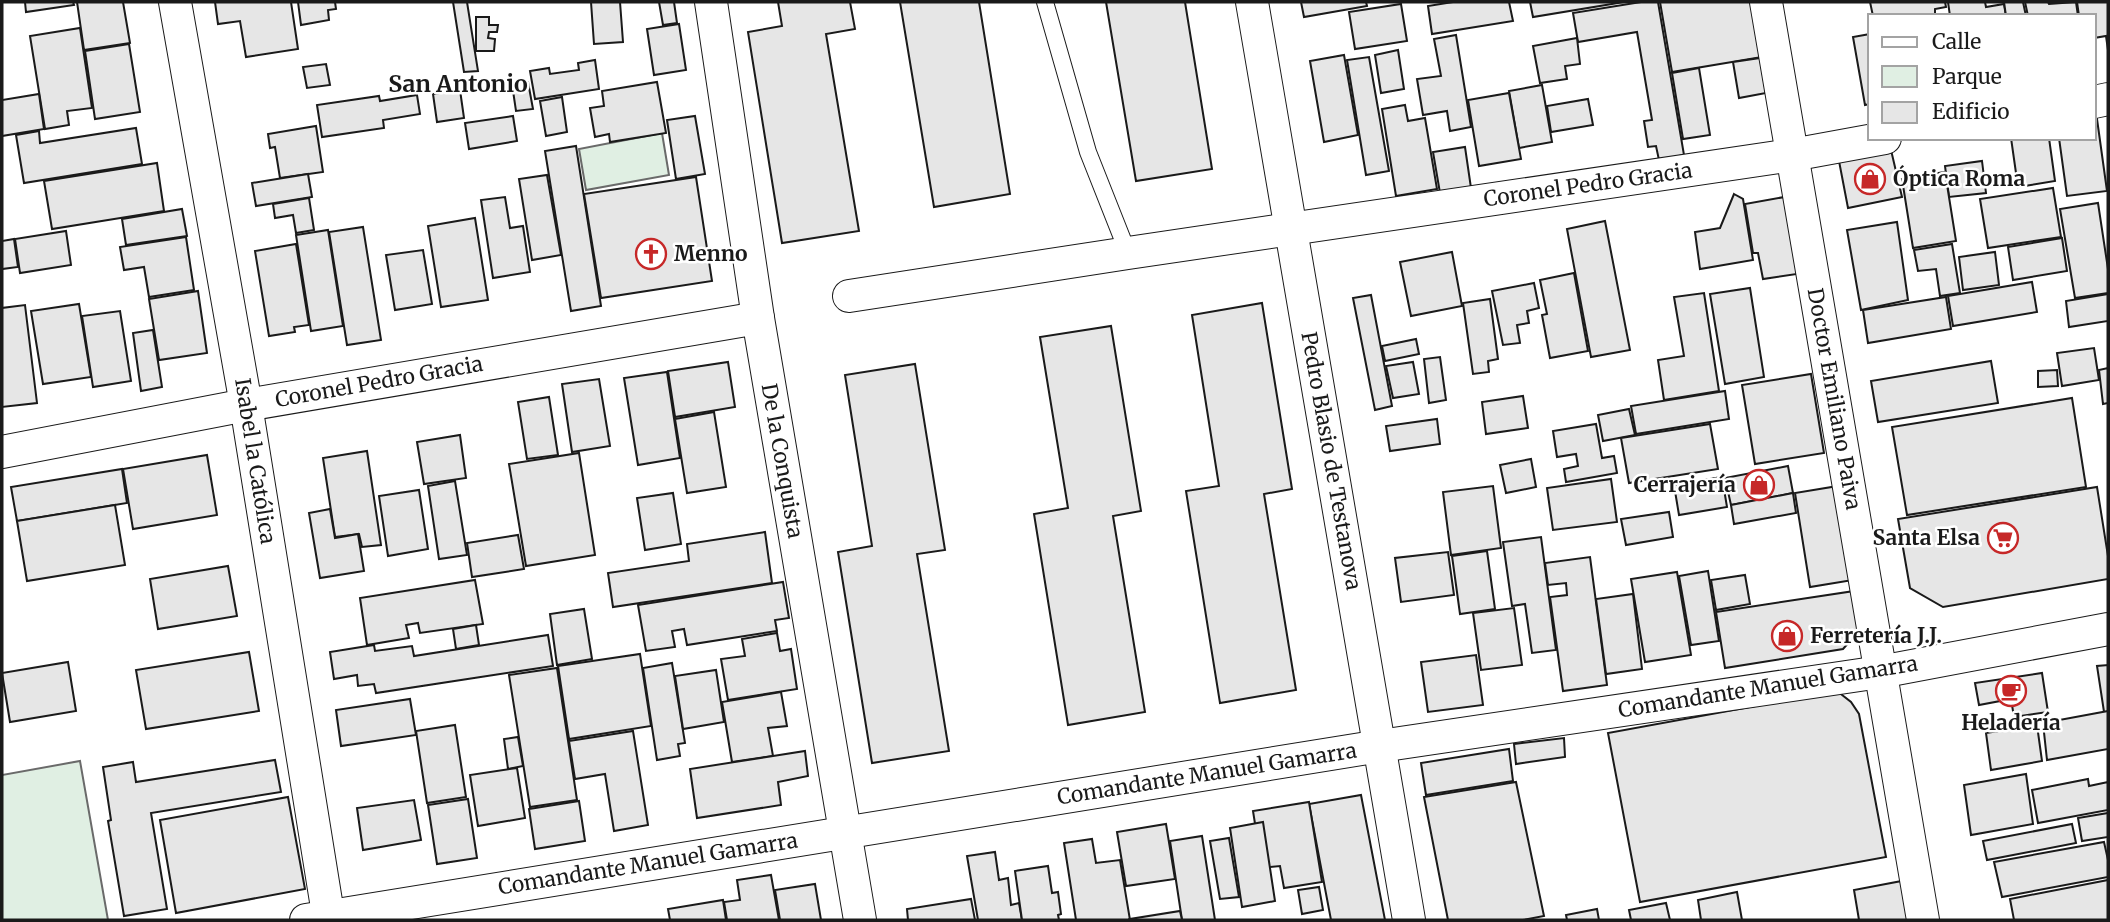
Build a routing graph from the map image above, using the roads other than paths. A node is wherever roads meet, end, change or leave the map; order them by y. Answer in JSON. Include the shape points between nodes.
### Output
{"nodes":[{"id":1,"x":175,"y":2,"type":"edge"},
{"id":2,"x":711,"y":2,"type":"edge"},
{"id":3,"x":1045,"y":2,"type":"edge"},
{"id":4,"x":1252,"y":2,"type":"edge"},
{"id":5,"x":1766,"y":2,"type":"edge"},
{"id":6,"x":1874,"y":140,"type":"edge"},
{"id":7,"x":1792,"y":155,"type":"junction"},
{"id":8,"x":1291,"y":229,"type":"junction"},
{"id":9,"x":1128,"y":253,"type":"junction"},
{"id":10,"x":849,"y":296,"type":"dead end"},
{"id":11,"x":758,"y":318,"type":"junction"},
{"id":12,"x":246,"y":405,"type":"junction"},
{"id":13,"x":2,"y":453,"type":"edge"},
{"id":14,"x":2108,"y":629,"type":"edge"},
{"id":15,"x":1880,"y":671,"type":"junction"},
{"id":16,"x":1380,"y":746,"type":"junction"},
{"id":17,"x":845,"y":832,"type":"junction"},
{"id":18,"x":321,"y":919,"type":"edge"},
{"id":19,"x":860,"y":920,"type":"edge"},
{"id":20,"x":1409,"y":920,"type":"edge"},
{"id":21,"x":1923,"y":920,"type":"edge"}],
"edges":[{"from":1,"to":12,"type":"street","name":"Isabel la Católica"},
{"from":2,"to":11,"type":"street","name":"De la Conquista"},
{"from":3,"to":9,"type":"lane","via":[[1088,152]]},
{"from":4,"to":8,"type":"street","name":"Pedro Blasio de Testanova"},
{"from":5,"to":7,"type":"street","name":"Doctor Emiliano Paiva"},
{"from":6,"to":7,"type":"street","name":"Coronel Pedro Gracia"},
{"from":7,"to":8,"type":"street","name":"Coronel Pedro Gracia"},
{"from":7,"to":15,"type":"street","name":"Doctor Emiliano Paiva"},
{"from":8,"to":9,"type":"street","name":"Coronel Pedro Gracia"},
{"from":8,"to":16,"type":"street","name":"Pedro Blasio de Testanova"},
{"from":9,"to":10,"type":"street","name":"Coronel Pedro Gracia"},
{"from":11,"to":12,"type":"street","name":"Coronel Pedro Gracia"},
{"from":11,"to":17,"type":"street","name":"De la Conquista"},
{"from":12,"to":13,"type":"street","name":"Coronel Pedro Gracia"},
{"from":12,"to":18,"type":"street","name":"Isabel la Católica"},
{"from":14,"to":15,"type":"street","name":"Comandante Manuel Gamarra"},
{"from":15,"to":16,"type":"street","name":"Comandante Manuel Gamarra"},
{"from":15,"to":21,"type":"street","name":"Doctor Emiliano Paiva"},
{"from":16,"to":17,"type":"street","name":"Comandante Manuel Gamarra"},
{"from":16,"to":20,"type":"street","name":"Pedro Blasio de Testanova"},
{"from":17,"to":18,"type":"street","name":"Comandante Manuel Gamarra"},
{"from":17,"to":19,"type":"street","name":"De la Conquista"}]}
